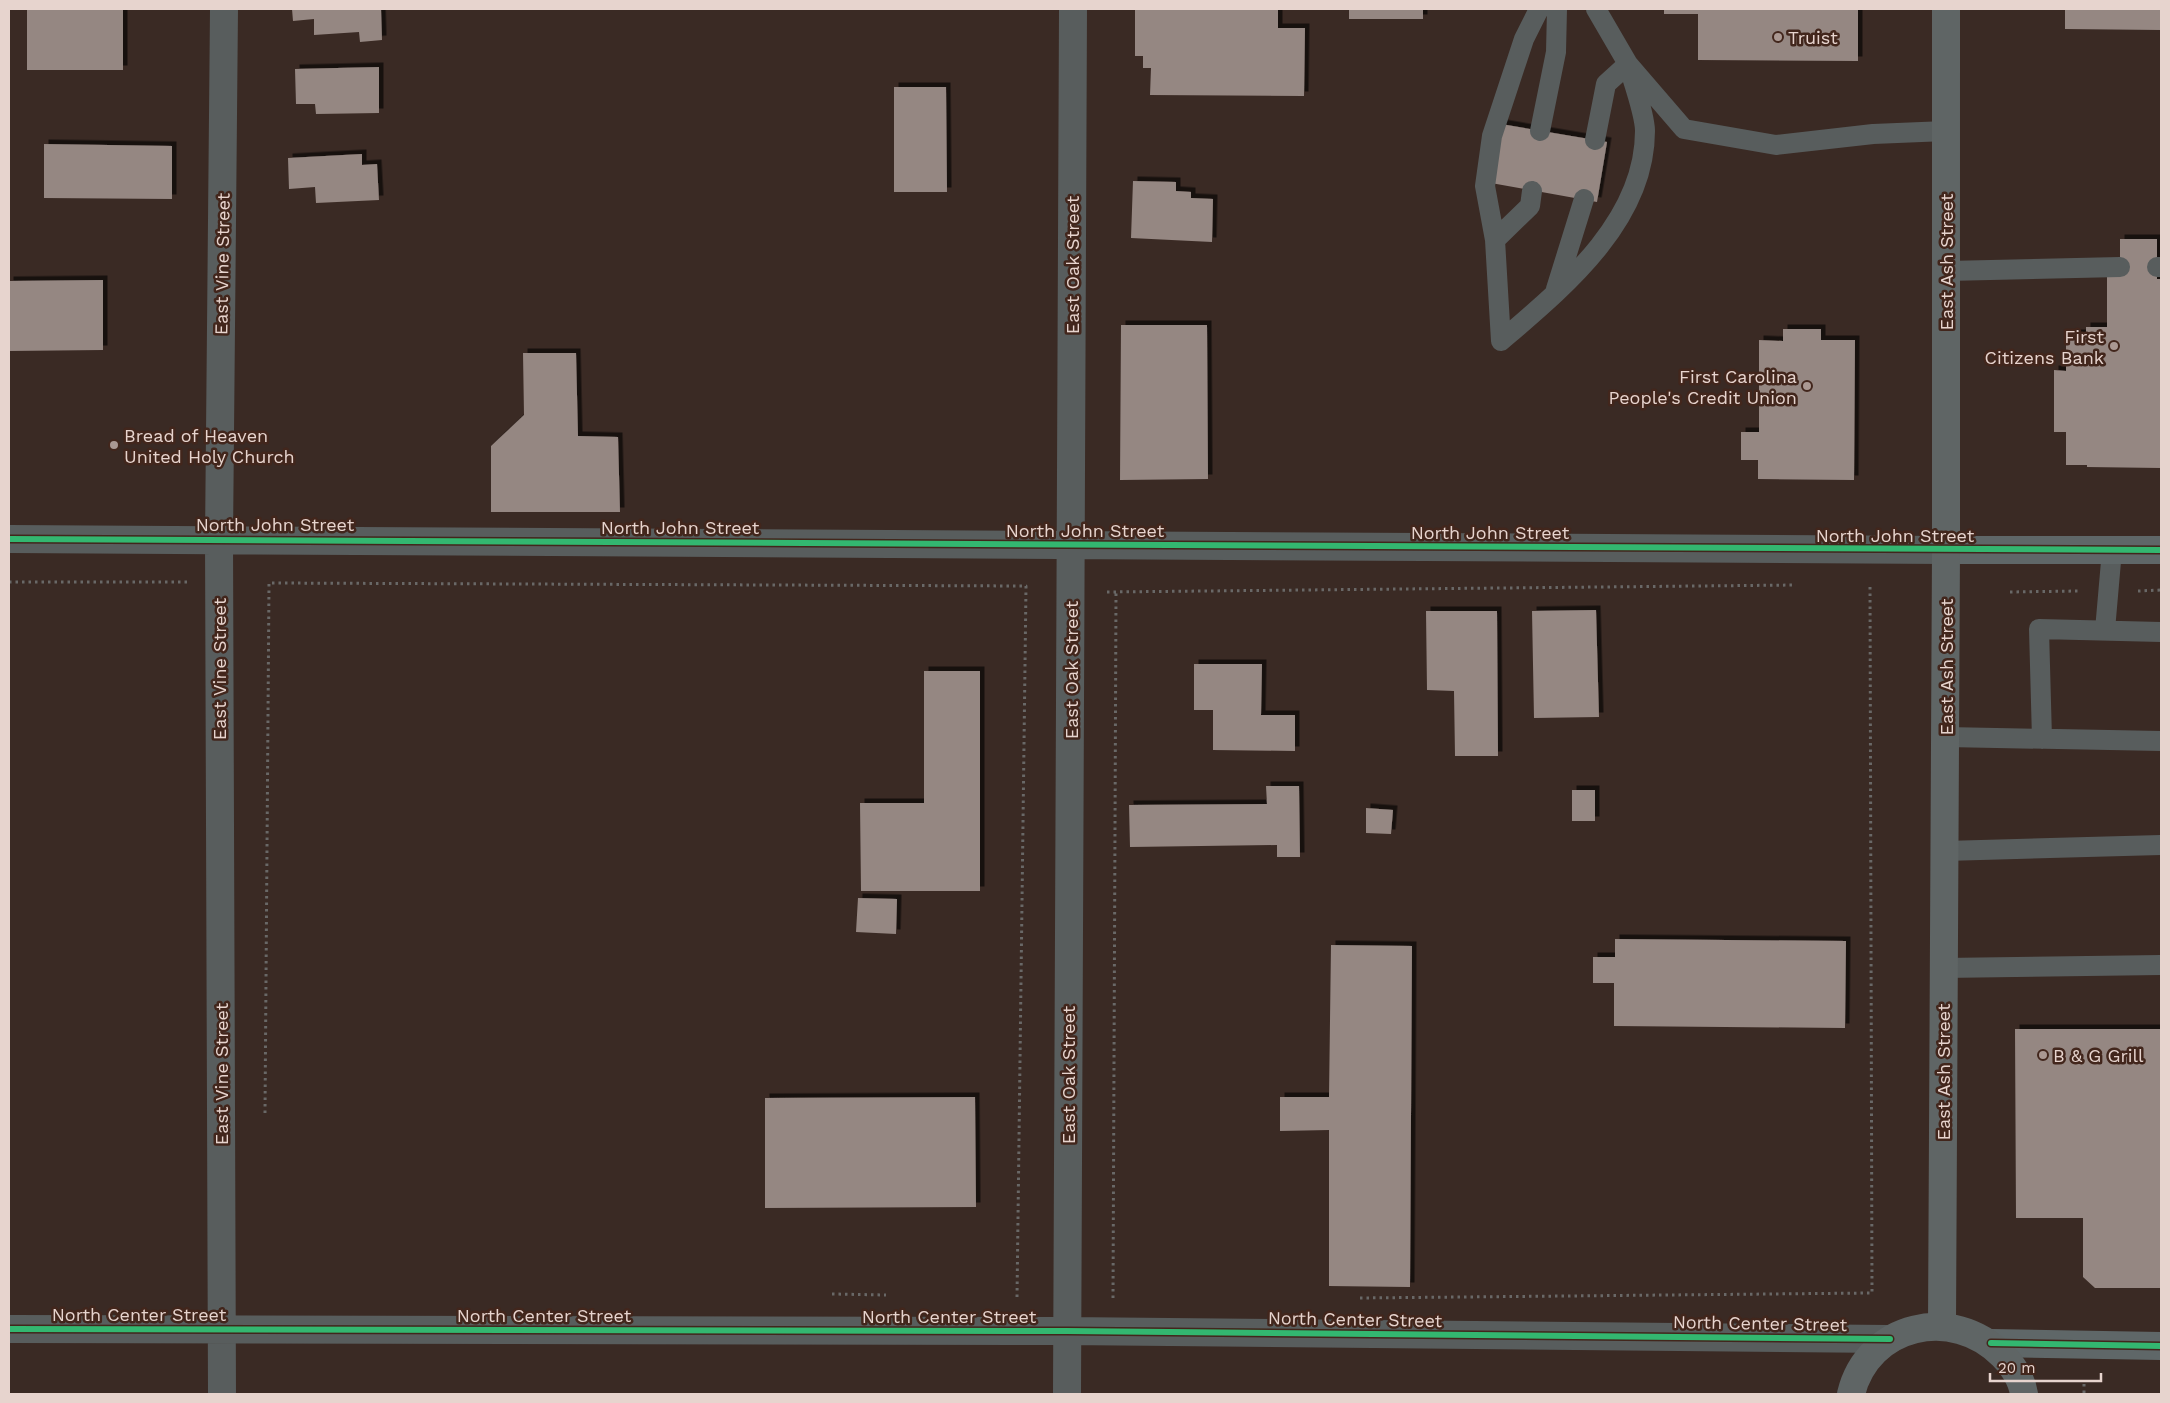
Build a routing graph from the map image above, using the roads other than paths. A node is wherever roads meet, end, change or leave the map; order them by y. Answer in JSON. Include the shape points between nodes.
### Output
{"nodes":[{"id":1,"x":224,"y":9,"type":"edge"},
{"id":2,"x":1073,"y":9,"type":"edge"},
{"id":3,"x":1539,"y":9,"type":"edge"},
{"id":4,"x":1557,"y":9,"type":"edge"},
{"id":5,"x":1596,"y":9,"type":"edge"},
{"id":6,"x":1946,"y":9,"type":"edge"},
{"id":7,"x":1628,"y":64,"type":"junction"},
{"id":8,"x":1540,"y":131,"type":"dead end"},
{"id":9,"x":1946,"y":131,"type":"junction"},
{"id":10,"x":1595,"y":140,"type":"dead end"},
{"id":11,"x":1532,"y":191,"type":"dead end"},
{"id":12,"x":1584,"y":199,"type":"dead end"},
{"id":13,"x":1495,"y":240,"type":"junction"},
{"id":14,"x":2120,"y":267,"type":"dead end"},
{"id":15,"x":1946,"y":271,"type":"junction"},
{"id":16,"x":1554,"y":295,"type":"junction"},
{"id":17,"x":9,"y":539,"type":"edge"},
{"id":18,"x":219,"y":539,"type":"junction"},
{"id":19,"x":1072,"y":544,"type":"junction"},
{"id":20,"x":1946,"y":550,"type":"junction"},
{"id":21,"x":2112,"y":550,"type":"junction"},
{"id":22,"x":2161,"y":550,"type":"edge"},
{"id":23,"x":2105,"y":630,"type":"junction"},
{"id":24,"x":2161,"y":632,"type":"edge"},
{"id":25,"x":1946,"y":737,"type":"junction"},
{"id":26,"x":2042,"y":739,"type":"junction"},
{"id":27,"x":2161,"y":741,"type":"edge"},
{"id":28,"x":2161,"y":846,"type":"edge"},
{"id":29,"x":1945,"y":851,"type":"junction"},
{"id":30,"x":2161,"y":965,"type":"edge"},
{"id":31,"x":1943,"y":968,"type":"junction"},
{"id":32,"x":1942,"y":1326,"type":"junction"},
{"id":33,"x":9,"y":1329,"type":"edge"},
{"id":34,"x":222,"y":1329,"type":"junction"},
{"id":35,"x":1067,"y":1331,"type":"junction"},
{"id":36,"x":1890,"y":1339,"type":"junction"},
{"id":37,"x":1991,"y":1343,"type":"junction"},
{"id":38,"x":2161,"y":1346,"type":"edge"},
{"id":39,"x":222,"y":1394,"type":"edge"},
{"id":40,"x":1067,"y":1394,"type":"edge"},
{"id":41,"x":1851,"y":1394,"type":"edge"},
{"id":42,"x":2024,"y":1394,"type":"edge"}],
"edges":[{"from":1,"to":18,"type":"street","name":"East Vine Street"},
{"from":2,"to":19,"type":"street","name":"East Oak Street"},
{"from":3,"to":13,"type":"lane","via":[[1524,38],[1492,136],[1485,186]]},
{"from":4,"to":8,"type":"lane","via":[[1556,52]]},
{"from":5,"to":7,"type":"lane"},
{"from":6,"to":9,"type":"main road","name":"East Ash Street"},
{"from":7,"to":9,"type":"lane","via":[[1684,129],[1776,145],[1873,134]]},
{"from":7,"to":10,"type":"lane","via":[[1606,84]]},
{"from":7,"to":16,"type":"lane","via":[[1645,129],[1640,173],[1626,206],[1608,234]]},
{"from":9,"to":15,"type":"main road","name":"East Ash Street"},
{"from":11,"to":13,"type":"lane","via":[[1530,206]]},
{"from":12,"to":16,"type":"lane"},
{"from":13,"to":16,"type":"lane","via":[[1502,341]]},
{"from":14,"to":15,"type":"lane"},
{"from":15,"to":20,"type":"main road","name":"East Ash Street"},
{"from":17,"to":18,"type":"street","name":"North John Street"},
{"from":18,"to":19,"type":"street","name":"North John Street"},
{"from":18,"to":34,"type":"street","name":"East Vine Street"},
{"from":19,"to":20,"type":"street","name":"North John Street"},
{"from":19,"to":35,"type":"street","name":"East Oak Street"},
{"from":20,"to":21,"type":"street","name":"North John Street"},
{"from":20,"to":25,"type":"main road","name":"East Ash Street"},
{"from":21,"to":22,"type":"street","name":"North John Street"},
{"from":21,"to":23,"type":"lane"},
{"from":23,"to":24,"type":"lane"},
{"from":23,"to":26,"type":"lane","via":[[2039,628]]},
{"from":25,"to":26,"type":"lane"},
{"from":25,"to":29,"type":"main road","name":"East Ash Street"},
{"from":26,"to":27,"type":"lane"},
{"from":28,"to":29,"type":"lane"},
{"from":29,"to":31,"type":"main road","name":"East Ash Street"},
{"from":30,"to":31,"type":"lane"},
{"from":31,"to":32,"type":"main road","name":"East Ash Street"},
{"from":32,"to":36,"type":"main road","via":[[1915,1328]]},
{"from":32,"to":37,"type":"main road","via":[[1968,1331]]},
{"from":33,"to":34,"type":"street","name":"North Center Street"},
{"from":34,"to":35,"type":"street","name":"North Center Street"},
{"from":34,"to":39,"type":"street","name":"East Vine Street"},
{"from":35,"to":36,"type":"street","name":"North Center Street"},
{"from":35,"to":40,"type":"street","name":"East Oak Street"},
{"from":36,"to":41,"type":"main road","via":[[1869,1357],[1854,1381]]},
{"from":37,"to":38,"type":"street"},
{"from":37,"to":42,"type":"main road","via":[[2010,1362]]}]}
